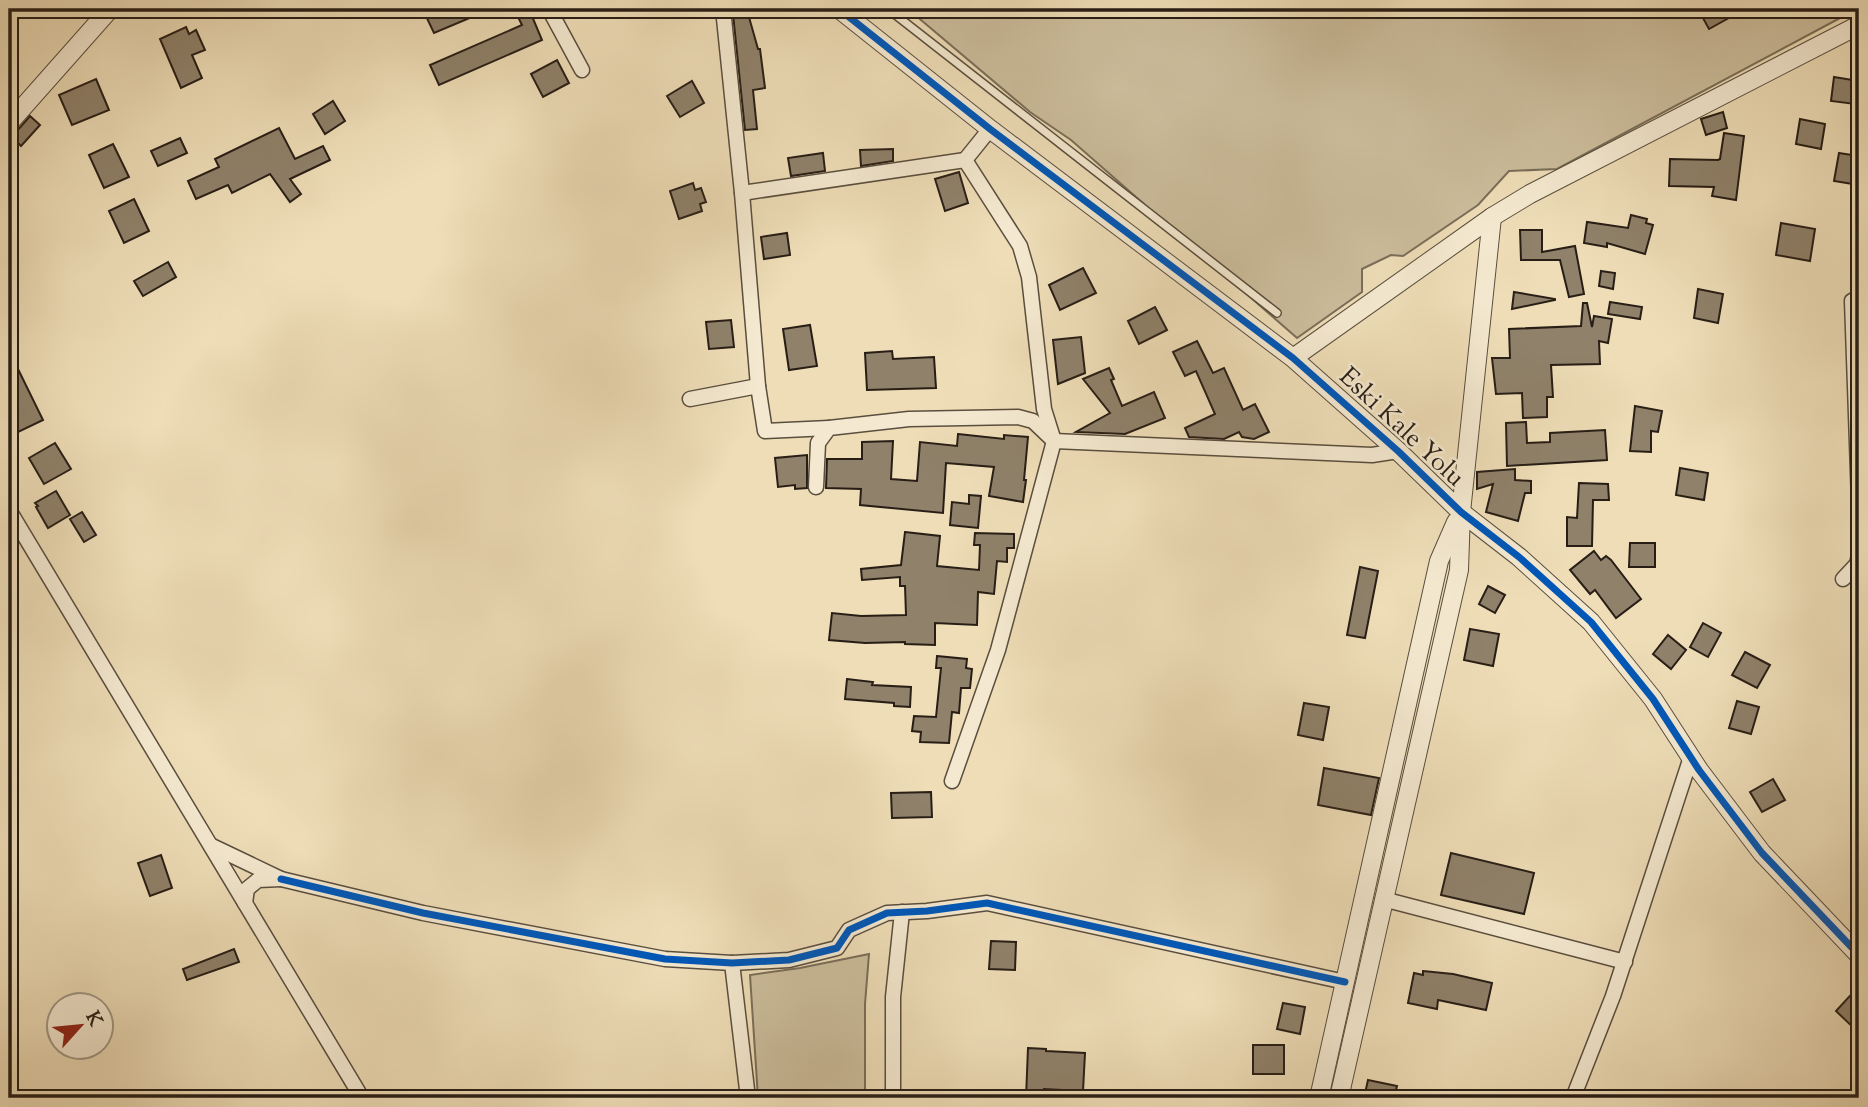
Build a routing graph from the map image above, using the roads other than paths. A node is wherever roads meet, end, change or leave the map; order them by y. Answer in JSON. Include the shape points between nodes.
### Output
{"nodes":[{"id":1,"x":110,"y":9,"type":"edge"},
{"id":2,"x":548,"y":9,"type":"edge"},
{"id":3,"x":723,"y":9,"type":"edge"},
{"id":4,"x":839,"y":9,"type":"edge"},
{"id":5,"x":888,"y":9,"type":"edge"},
{"id":6,"x":1859,"y":25,"type":"edge"},
{"id":7,"x":582,"y":70,"type":"dead end"},
{"id":8,"x":9,"y":123,"type":"edge"},
{"id":9,"x":990,"y":128,"type":"junction"},
{"id":10,"x":965,"y":160,"type":"junction"},
{"id":11,"x":743,"y":193,"type":"junction"},
{"id":12,"x":1492,"y":217,"type":"junction"},
{"id":13,"x":1859,"y":297,"type":"edge"},
{"id":14,"x":1277,"y":313,"type":"dead end"},
{"id":15,"x":1293,"y":358,"type":"junction"},
{"id":16,"x":758,"y":386,"type":"junction"},
{"id":17,"x":690,"y":399,"type":"dead end"},
{"id":18,"x":829,"y":428,"type":"junction"},
{"id":19,"x":1054,"y":441,"type":"junction"},
{"id":20,"x":1398,"y":451,"type":"junction"},
{"id":21,"x":816,"y":487,"type":"dead end"},
{"id":22,"x":1859,"y":501,"type":"edge"},
{"id":23,"x":9,"y":510,"type":"edge"},
{"id":24,"x":1461,"y":512,"type":"junction"},
{"id":25,"x":1859,"y":555,"type":"edge"},
{"id":26,"x":1843,"y":579,"type":"dead end"},
{"id":27,"x":1691,"y":757,"type":"junction"},
{"id":28,"x":952,"y":781,"type":"dead end"},
{"id":29,"x":211,"y":846,"type":"junction"},
{"id":30,"x":281,"y":878,"type":"junction"},
{"id":31,"x":1383,"y":898,"type":"junction"},
{"id":32,"x":245,"y":903,"type":"junction"},
{"id":33,"x":902,"y":912,"type":"junction"},
{"id":34,"x":1859,"y":955,"type":"edge"},
{"id":35,"x":1625,"y":962,"type":"junction"},
{"id":36,"x":732,"y":963,"type":"junction"},
{"id":37,"x":1345,"y":982,"type":"junction"},
{"id":38,"x":362,"y":1098,"type":"edge"},
{"id":39,"x":748,"y":1098,"type":"edge"},
{"id":40,"x":893,"y":1098,"type":"edge"},
{"id":41,"x":1319,"y":1098,"type":"edge"},
{"id":42,"x":1339,"y":1098,"type":"edge"},
{"id":43,"x":1573,"y":1098,"type":"edge"}],
"edges":[{"from":1,"to":8,"type":"street"},
{"from":2,"to":7,"type":"street"},
{"from":3,"to":11,"type":"street"},
{"from":4,"to":9,"type":"street","name":"Eski Kale Yolu"},
{"from":5,"to":14,"type":"lane"},
{"from":6,"to":12,"type":"street"},
{"from":9,"to":10,"type":"street"},
{"from":9,"to":15,"type":"street","name":"Eski Kale Yolu"},
{"from":10,"to":11,"type":"street"},
{"from":10,"to":19,"type":"street","via":[[1020,246],[1030,277],[1044,409]]},
{"from":11,"to":16,"type":"street"},
{"from":12,"to":15,"type":"street"},
{"from":12,"to":24,"type":"street"},
{"from":13,"to":22,"type":"street","via":[[1852,301]]},
{"from":15,"to":20,"type":"street","name":"Eski Kale Yolu"},
{"from":16,"to":17,"type":"street"},
{"from":16,"to":18,"type":"street","via":[[765,431]]},
{"from":18,"to":19,"type":"street","via":[[909,419],[1018,417],[1033,421]]},
{"from":18,"to":21,"type":"street","via":[[818,443]]},
{"from":19,"to":20,"type":"street","via":[[1372,455]]},
{"from":19,"to":28,"type":"street","via":[[998,650]]},
{"from":20,"to":24,"type":"street","name":"Eski Kale Yolu"},
{"from":23,"to":29,"type":"street"},
{"from":24,"to":27,"type":"street","name":"Eski Kale Yolu","via":[[1591,622],[1653,699]]},
{"from":24,"to":31,"type":"street","via":[[1460,570]]},
{"from":24,"to":37,"type":"street","via":[[1439,561]]},
{"from":25,"to":26,"type":"street"},
{"from":27,"to":34,"type":"street","name":"Eski Kale Yolu","via":[[1762,853]]},
{"from":27,"to":35,"type":"street"},
{"from":29,"to":30,"type":"street"},
{"from":29,"to":32,"type":"street"},
{"from":30,"to":32,"type":"street","via":[[258,880],[247,889]]},
{"from":30,"to":36,"type":"street","via":[[423,913],[665,959]]},
{"from":31,"to":35,"type":"street"},
{"from":31,"to":42,"type":"street"},
{"from":32,"to":38,"type":"street"},
{"from":33,"to":36,"type":"street","via":[[887,913],[849,930],[837,948],[789,960]]},
{"from":33,"to":37,"type":"street","via":[[987,903]]},
{"from":33,"to":40,"type":"street","via":[[893,998]]},
{"from":35,"to":43,"type":"street"},
{"from":36,"to":39,"type":"street"},
{"from":37,"to":41,"type":"street"}]}
